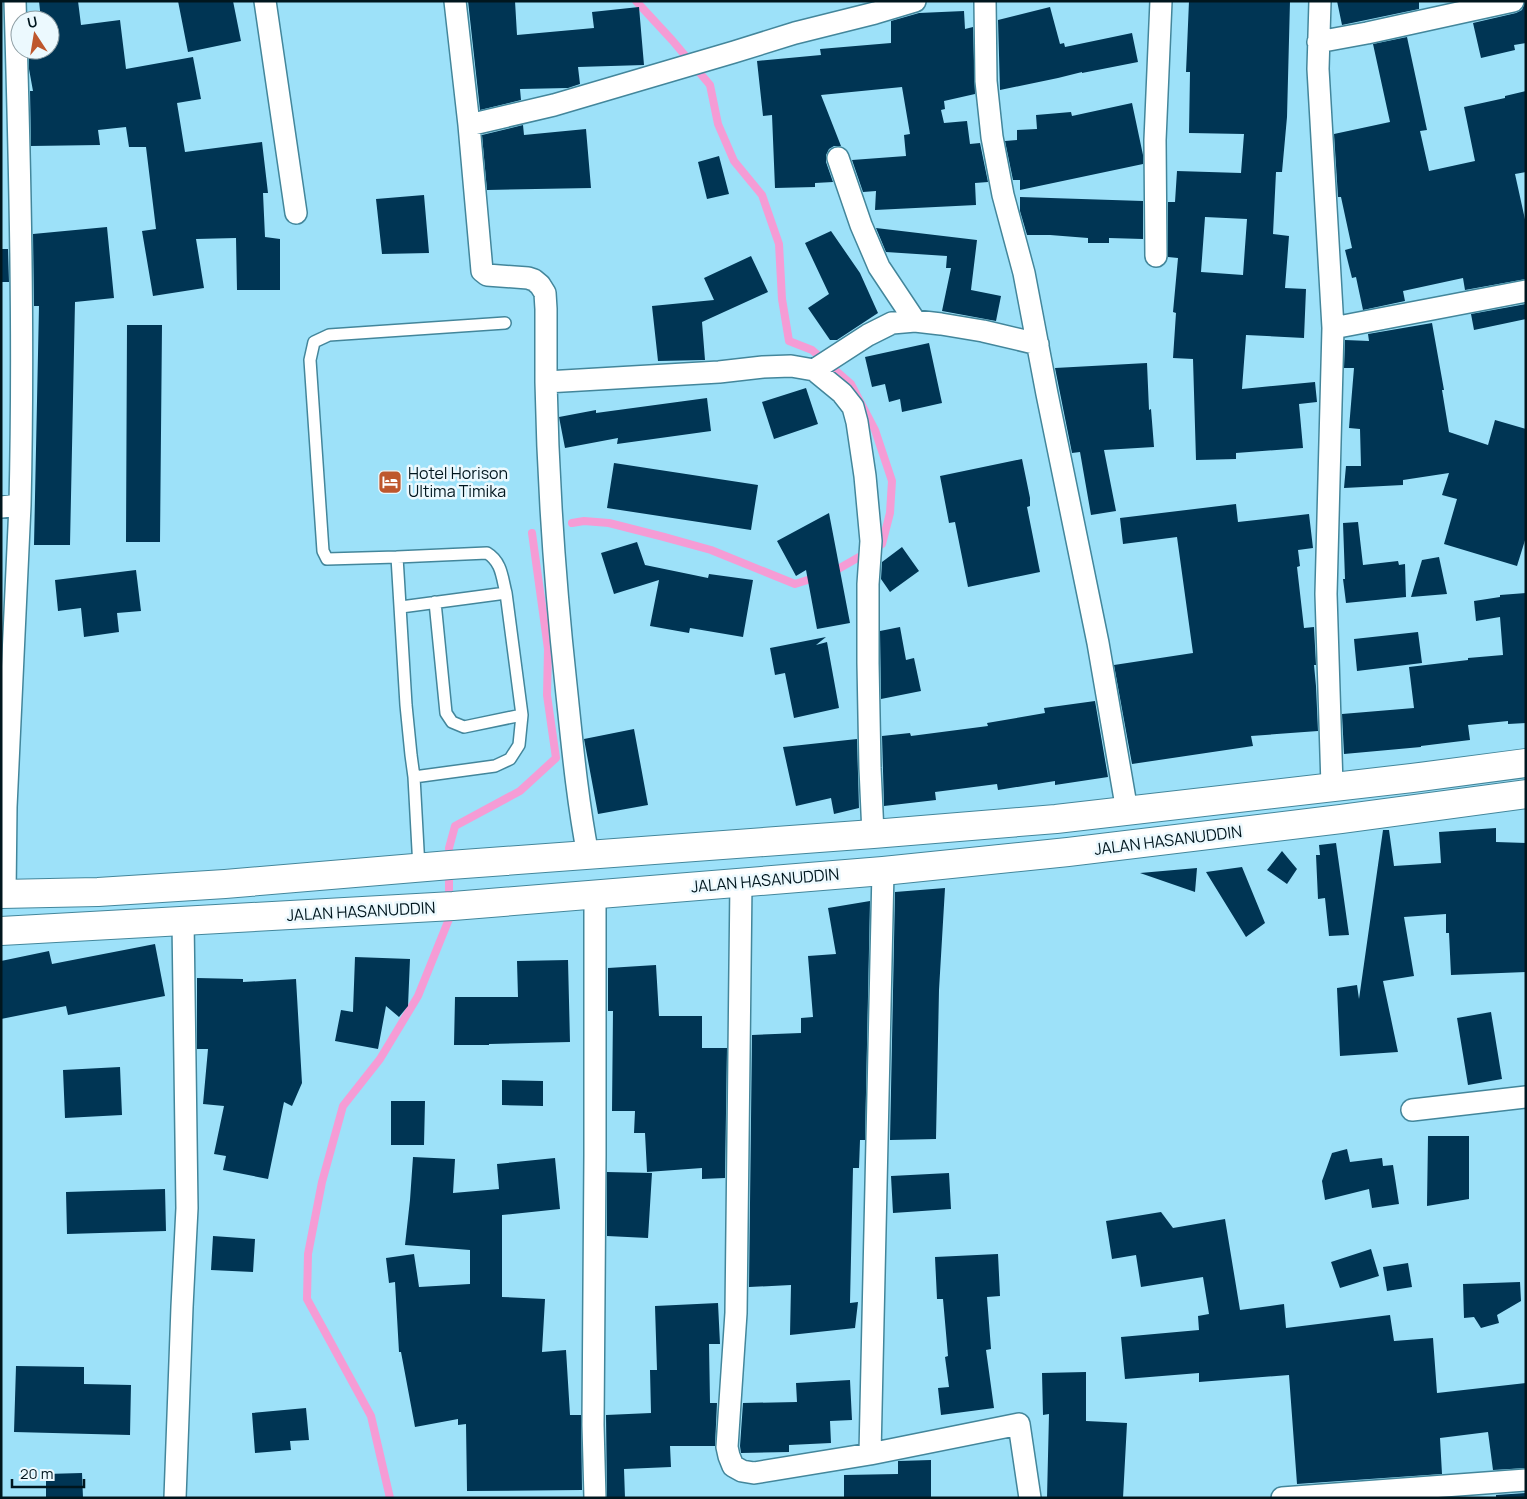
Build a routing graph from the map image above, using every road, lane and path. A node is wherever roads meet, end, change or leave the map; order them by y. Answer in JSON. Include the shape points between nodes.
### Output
{"nodes":[{"id":1,"x":15,"y":1,"type":"edge"},
{"id":2,"x":265,"y":1,"type":"edge"},
{"id":3,"x":455,"y":1,"type":"edge"},
{"id":4,"x":915,"y":1,"type":"edge"},
{"id":5,"x":985,"y":1,"type":"edge"},
{"id":6,"x":1161,"y":1,"type":"edge"},
{"id":7,"x":1320,"y":1,"type":"edge"},
{"id":8,"x":1513,"y":1,"type":"edge"},
{"id":9,"x":1318,"y":42,"type":"junction"},
{"id":10,"x":469,"y":125,"type":"junction"},
{"id":11,"x":838,"y":158,"type":"dead end"},
{"id":12,"x":296,"y":213,"type":"dead end"},
{"id":13,"x":1156,"y":256,"type":"dead end"},
{"id":14,"x":1526,"y":291,"type":"edge"},
{"id":15,"x":915,"y":321,"type":"junction"},
{"id":16,"x":505,"y":323,"type":"dead end"},
{"id":17,"x":1333,"y":328,"type":"junction"},
{"id":18,"x":1038,"y":344,"type":"junction"},
{"id":19,"x":815,"y":369,"type":"junction"},
{"id":20,"x":546,"y":382,"type":"junction"},
{"id":21,"x":11,"y":506,"type":"edge"},
{"id":22,"x":397,"y":557,"type":"junction"},
{"id":23,"x":506,"y":593,"type":"junction"},
{"id":24,"x":435,"y":602,"type":"junction"},
{"id":25,"x":401,"y":607,"type":"junction"},
{"id":26,"x":6,"y":705,"type":"edge"},
{"id":27,"x":522,"y":716,"type":"junction"},
{"id":28,"x":1526,"y":763,"type":"edge"},
{"id":29,"x":414,"y":777,"type":"junction"},
{"id":30,"x":1332,"y":786,"type":"junction"},
{"id":31,"x":1526,"y":794,"type":"edge"},
{"id":32,"x":1128,"y":811,"type":"junction"},
{"id":33,"x":873,"y":834,"type":"junction"},
{"id":34,"x":588,"y":855,"type":"junction"},
{"id":35,"x":434,"y":866,"type":"junction"},
{"id":36,"x":882,"y":871,"type":"junction"},
{"id":37,"x":741,"y":882,"type":"junction"},
{"id":38,"x":3,"y":894,"type":"edge"},
{"id":39,"x":595,"y":894,"type":"junction"},
{"id":40,"x":184,"y":920,"type":"junction"},
{"id":41,"x":1,"y":932,"type":"edge"},
{"id":42,"x":1526,"y":1097,"type":"edge"},
{"id":43,"x":1412,"y":1110,"type":"dead end"},
{"id":44,"x":870,"y":1454,"type":"junction"},
{"id":45,"x":1526,"y":1480,"type":"edge"},
{"id":46,"x":1479,"y":1491,"type":"edge"},
{"id":47,"x":1295,"y":1497,"type":"edge"},
{"id":48,"x":175,"y":1498,"type":"edge"},
{"id":49,"x":594,"y":1498,"type":"edge"},
{"id":50,"x":1030,"y":1498,"type":"edge"}],
"edges":[{"from":1,"to":21,"type":"street","via":[[22,418]]},
{"from":2,"to":12,"type":"street"},
{"from":3,"to":10,"type":"street"},
{"from":4,"to":10,"type":"street","via":[[795,32],[554,105]]},
{"from":5,"to":18,"type":"street","via":[[986,81],[992,137]]},
{"from":6,"to":13,"type":"street","via":[[1155,140]]},
{"from":7,"to":9,"type":"street"},
{"from":8,"to":9,"type":"street"},
{"from":9,"to":17,"type":"street"},
{"from":10,"to":20,"type":"street","via":[[482,271],[487,276],[534,280],[545,293]]},
{"from":11,"to":15,"type":"street","via":[[879,267]]},
{"from":14,"to":17,"type":"street"},
{"from":15,"to":18,"type":"street","via":[[983,331]]},
{"from":15,"to":19,"type":"street","via":[[892,323]]},
{"from":16,"to":22,"type":"lane","via":[[329,335],[314,342],[310,360],[323,551],[327,559]]},
{"from":17,"to":30,"type":"street","via":[[1326,594]]},
{"from":18,"to":32,"type":"street"},
{"from":19,"to":20,"type":"street","via":[[763,367]]},
{"from":19,"to":33,"type":"street","via":[[853,407],[865,476],[871,541],[868,584]]},
{"from":20,"to":34,"type":"street","via":[[556,592],[576,788]]},
{"from":21,"to":26,"type":"street"},
{"from":22,"to":23,"type":"lane","via":[[487,554],[500,565]]},
{"from":22,"to":25,"type":"lane"},
{"from":23,"to":24,"type":"lane"},
{"from":23,"to":27,"type":"lane"},
{"from":24,"to":25,"type":"lane"},
{"from":24,"to":27,"type":"lane","via":[[446,713],[452,722],[464,726]]},
{"from":25,"to":29,"type":"lane"},
{"from":26,"to":38,"type":"street"},
{"from":27,"to":29,"type":"lane","via":[[519,745],[510,759],[494,766]]},
{"from":28,"to":30,"type":"street","name":"JALAN HASANUDDIN"},
{"from":29,"to":35,"type":"lane"},
{"from":30,"to":32,"type":"street","name":"JALAN HASANUDDIN"},
{"from":31,"to":36,"type":"street","name":"JALAN HASANUDDIN","via":[[1068,852]]},
{"from":32,"to":33,"type":"street","name":"JALAN HASANUDDIN"},
{"from":33,"to":34,"type":"street","name":"JALAN HASANUDDIN"},
{"from":34,"to":35,"type":"street","name":"JALAN HASANUDDIN"},
{"from":35,"to":38,"type":"street","name":"JALAN HASANUDDIN","via":[[178,888]]},
{"from":36,"to":37,"type":"street","name":"JALAN HASANUDDIN"},
{"from":36,"to":44,"type":"street"},
{"from":37,"to":39,"type":"street","name":"JALAN HASANUDDIN"},
{"from":37,"to":44,"type":"street","via":[[736,1303],[727,1431],[729,1456],[733,1466],[754,1474]]},
{"from":39,"to":40,"type":"street","name":"JALAN HASANUDDIN","via":[[443,907]]},
{"from":39,"to":49,"type":"street"},
{"from":40,"to":41,"type":"street","name":"JALAN HASANUDDIN"},
{"from":40,"to":48,"type":"street","via":[[187,1208]]},
{"from":42,"to":43,"type":"street"},
{"from":44,"to":50,"type":"street","via":[[1019,1424]]},
{"from":45,"to":46,"type":"street"},
{"from":46,"to":47,"type":"street"}]}
